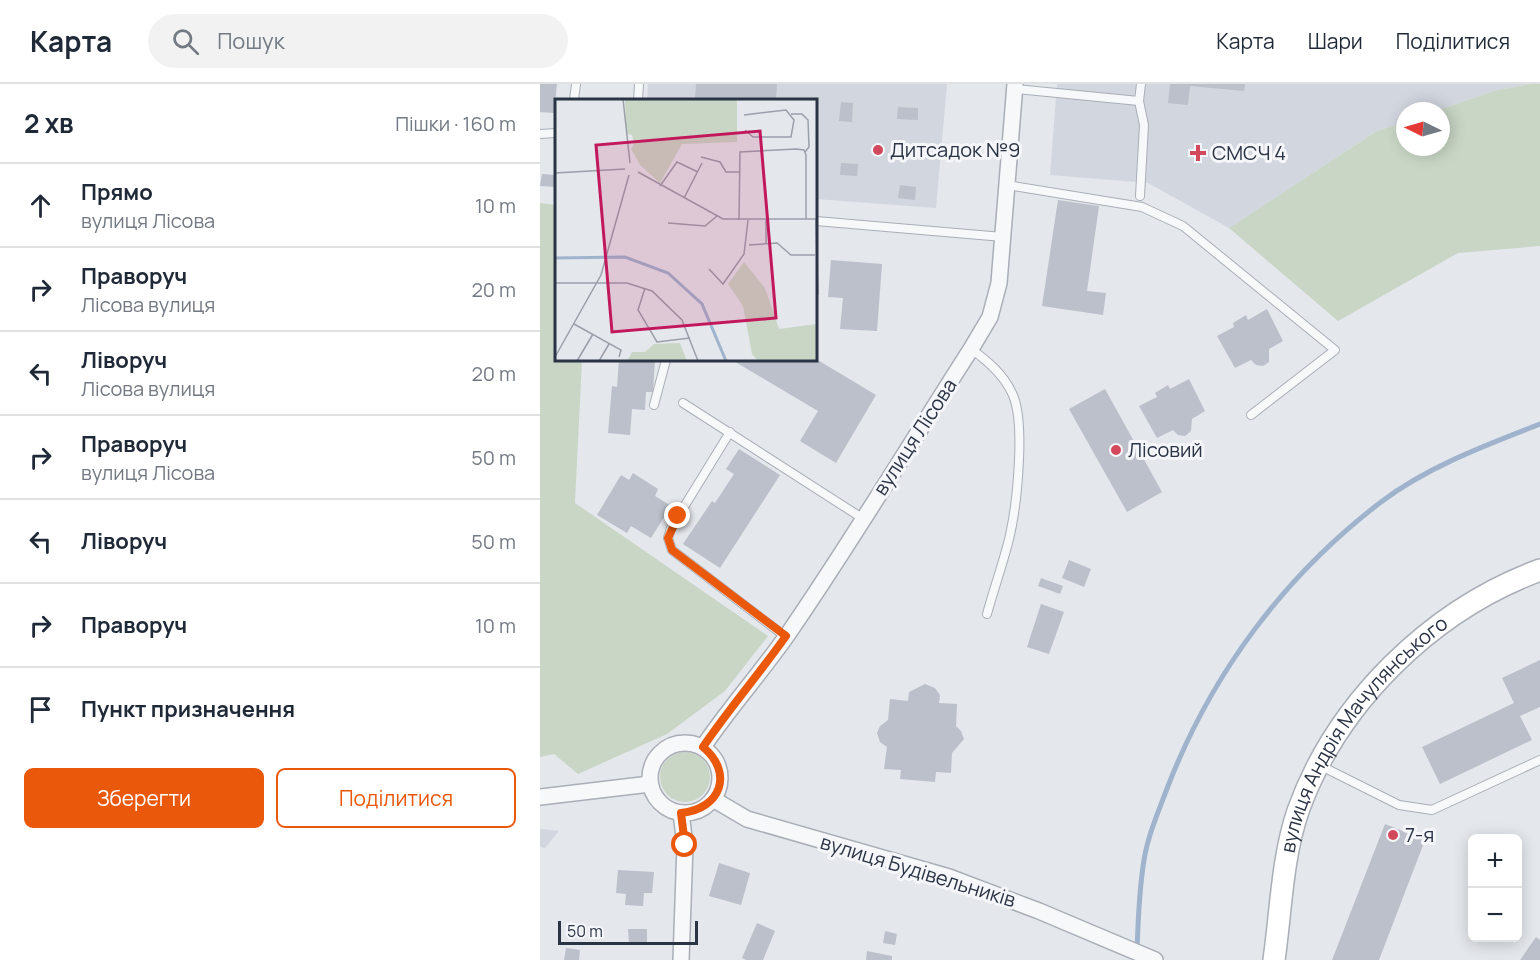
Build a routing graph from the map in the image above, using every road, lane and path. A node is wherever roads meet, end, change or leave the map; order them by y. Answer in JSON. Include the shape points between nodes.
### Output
{"nodes":[{"id":1,"x":576,"y":84,"type":"edge"},
{"id":2,"x":639,"y":84,"type":"edge"},
{"id":3,"x":1141,"y":84,"type":"edge"},
{"id":4,"x":1015,"y":87,"type":"edge"},
{"id":5,"x":574,"y":99,"type":"edge"},
{"id":6,"x":638,"y":99,"type":"edge"},
{"id":7,"x":1139,"y":101,"type":"junction"},
{"id":8,"x":555,"y":133,"type":"edge"},
{"id":9,"x":540,"y":134,"type":"edge"},
{"id":10,"x":1007,"y":185,"type":"junction"},
{"id":11,"x":1140,"y":196,"type":"dead end"},
{"id":12,"x":818,"y":221,"type":"edge"},
{"id":13,"x":1003,"y":237,"type":"junction"},
{"id":14,"x":971,"y":349,"type":"junction"},
{"id":15,"x":665,"y":362,"type":"edge"},
{"id":16,"x":683,"y":403,"type":"dead end"},
{"id":17,"x":654,"y":405,"type":"dead end"},
{"id":18,"x":1251,"y":416,"type":"dead end"},
{"id":19,"x":730,"y":432,"type":"junction"},
{"id":20,"x":861,"y":518,"type":"junction"},
{"id":21,"x":1540,"y":570,"type":"edge"},
{"id":22,"x":987,"y":614,"type":"dead end"},
{"id":23,"x":786,"y":636,"type":"junction"},
{"id":24,"x":703,"y":747,"type":"junction"},
{"id":25,"x":1540,"y":760,"type":"edge"},
{"id":26,"x":1319,"y":765,"type":"junction"},
{"id":27,"x":650,"y":784,"type":"junction"},
{"id":28,"x":540,"y":797,"type":"edge"},
{"id":29,"x":713,"y":799,"type":"junction"},
{"id":30,"x":681,"y":813,"type":"junction"},
{"id":31,"x":681,"y":960,"type":"edge"},
{"id":32,"x":1155,"y":960,"type":"edge"},
{"id":33,"x":1274,"y":960,"type":"edge"}],
"edges":[{"from":1,"to":5,"type":"lane"},
{"from":2,"to":6,"type":"lane"},
{"from":3,"to":7,"type":"lane"},
{"from":4,"to":7,"type":"lane"},
{"from":4,"to":10,"type":"street","name":"вулиця Лісова"},
{"from":7,"to":11,"type":"lane","via":[[1144,125]]},
{"from":8,"to":9,"type":"lane"},
{"from":10,"to":13,"type":"street","name":"вулиця Лісова"},
{"from":10,"to":18,"type":"lane","via":[[1142,207],[1183,226],[1335,350]]},
{"from":12,"to":13,"type":"lane"},
{"from":13,"to":14,"type":"street","name":"вулиця Лісова","via":[[999,283],[990,316]]},
{"from":14,"to":20,"type":"street","name":"вулиця Лісова"},
{"from":14,"to":22,"type":"lane","via":[[1001,375],[1013,394],[1018,417],[1011,534]]},
{"from":15,"to":17,"type":"lane"},
{"from":16,"to":19,"type":"lane"},
{"from":19,"to":20,"type":"lane"},
{"from":19,"to":23,"type":"lane","via":[[668,538],[672,550]]},
{"from":20,"to":23,"type":"street","name":"вулиця Лісова"},
{"from":21,"to":26,"type":"street","name":"вулиця Андрія Мачулянського","via":[[1489,592],[1424,636],[1366,694]]},
{"from":23,"to":24,"type":"street","name":"вулиця Лісова"},
{"from":24,"to":27,"type":"street","via":[[680,742],[660,752],[653,762]]},
{"from":24,"to":29,"type":"street","via":[[718,765],[718,789]]},
{"from":25,"to":26,"type":"lane","via":[[1432,810],[1399,805]]},
{"from":26,"to":33,"type":"street","name":"вулиця Андрія Мачулянського","via":[[1298,813],[1290,845]]},
{"from":27,"to":28,"type":"street"},
{"from":27,"to":30,"type":"street","via":[[661,804]]},
{"from":29,"to":30,"type":"street","via":[[700,810]]},
{"from":29,"to":32,"type":"street","name":"вулиця Будівельників","via":[[747,819],[949,877]]},
{"from":30,"to":31,"type":"street","via":[[685,845]]}]}
